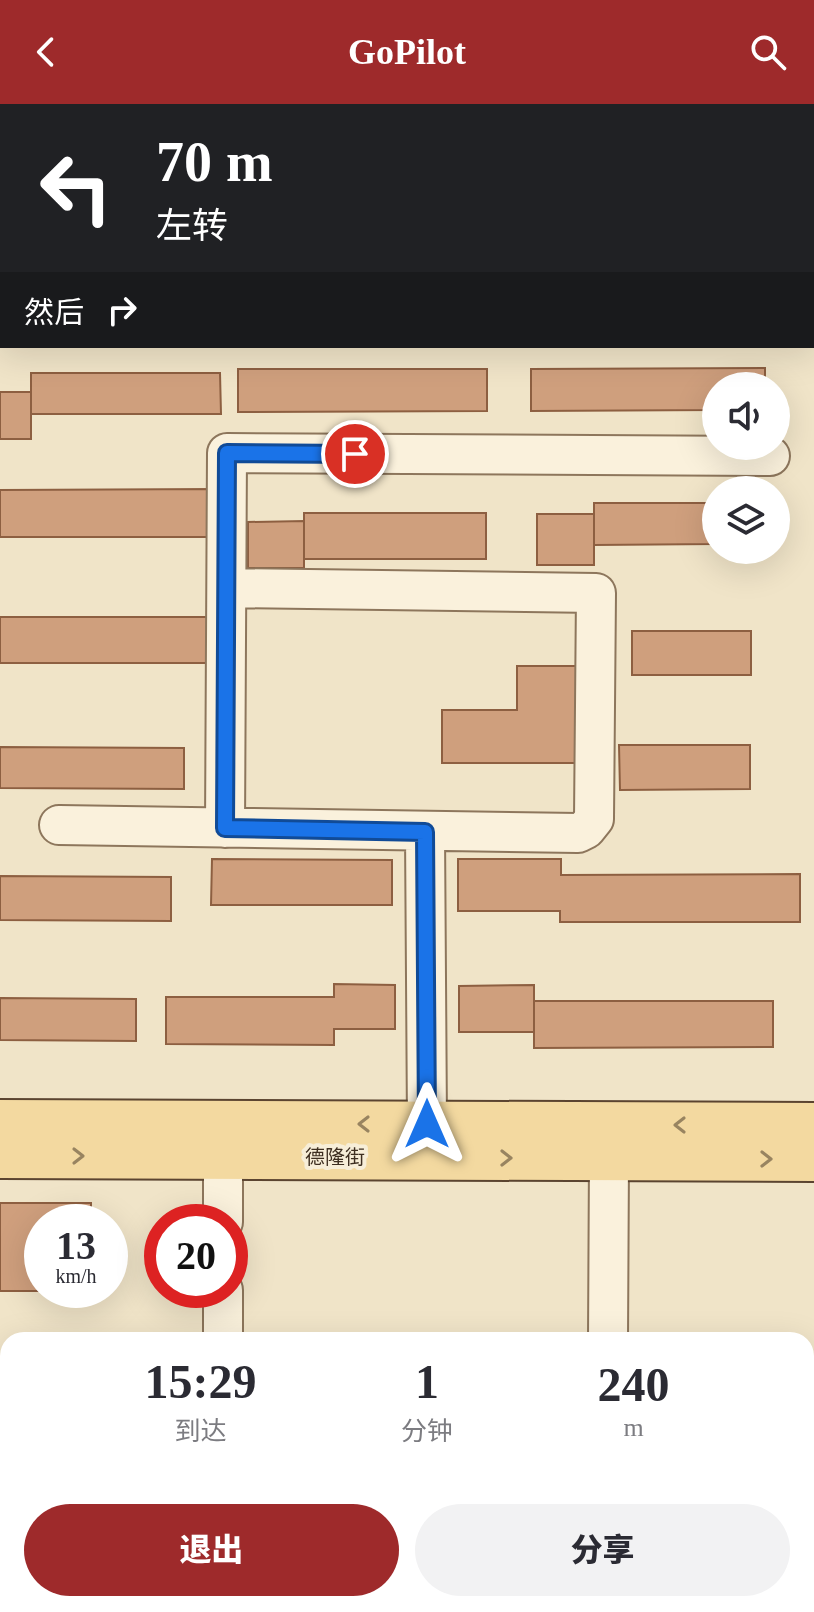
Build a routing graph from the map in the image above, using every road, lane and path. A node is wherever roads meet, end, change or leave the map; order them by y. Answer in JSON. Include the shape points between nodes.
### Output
{"nodes":[{"id":1,"x":702,"y":456,"type":"edge"},
{"id":2,"x":227,"y":588,"type":"junction"},
{"id":3,"x":59,"y":825,"type":"dead end"},
{"id":4,"x":225,"y":828,"type":"junction"},
{"id":5,"x":425,"y":832,"type":"junction"},
{"id":6,"x":0,"y":1122,"type":"edge"},
{"id":7,"x":427,"y":1124,"type":"junction"},
{"id":8,"x":814,"y":1125,"type":"edge"},
{"id":9,"x":0,"y":1156,"type":"edge"},
{"id":10,"x":223,"y":1157,"type":"junction"},
{"id":11,"x":609,"y":1158,"type":"junction"},
{"id":12,"x":814,"y":1159,"type":"edge"},
{"id":13,"x":223,"y":1204,"type":"edge"},
{"id":14,"x":223,"y":1308,"type":"edge"},
{"id":15,"x":223,"y":1332,"type":"edge"},
{"id":16,"x":608,"y":1332,"type":"edge"}],
"edges":[{"from":1,"to":2,"type":"street","via":[[227,453]]},
{"from":2,"to":4,"type":"street"},
{"from":2,"to":5,"type":"street","via":[[596,593],[594,819],[578,833]]},
{"from":3,"to":4,"type":"street"},
{"from":4,"to":5,"type":"street"},
{"from":5,"to":7,"type":"street"},
{"from":7,"to":6,"type":"main road","name":"德隆街","one_way":true},
{"from":8,"to":7,"type":"main road","name":"德隆街","one_way":true},
{"from":9,"to":10,"type":"main road","name":"德隆街","one_way":true},
{"from":10,"to":11,"type":"main road","name":"德隆街","one_way":true},
{"from":10,"to":13,"type":"street"},
{"from":11,"to":12,"type":"main road","name":"德隆街","one_way":true},
{"from":11,"to":16,"type":"street"},
{"from":14,"to":15,"type":"street"}]}
